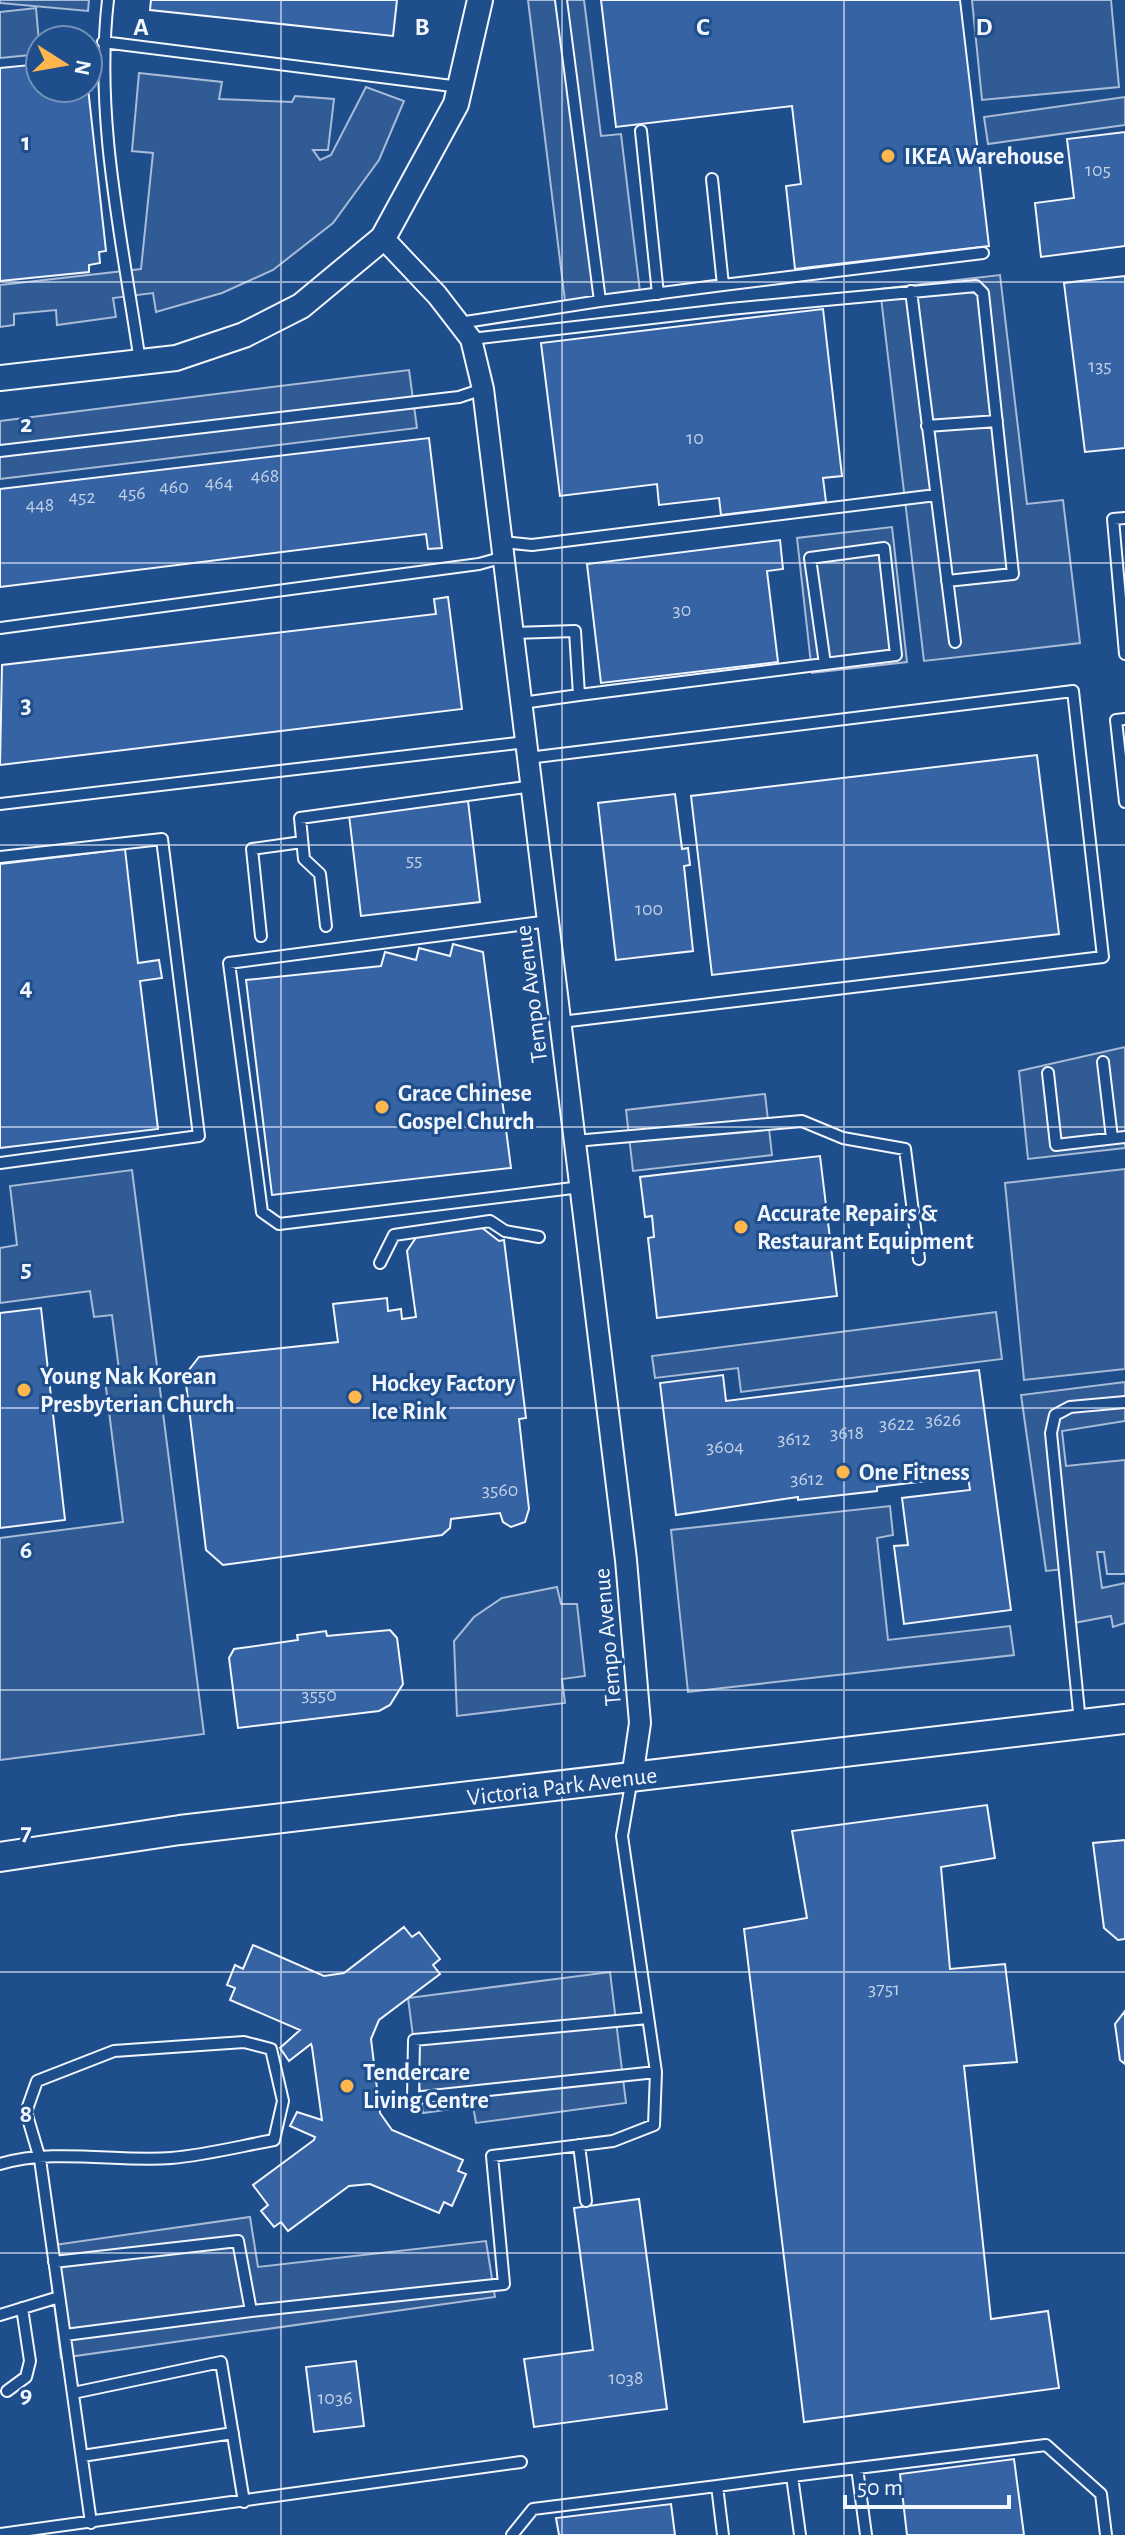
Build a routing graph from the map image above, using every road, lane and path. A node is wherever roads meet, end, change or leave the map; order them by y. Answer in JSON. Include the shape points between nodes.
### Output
{"nodes":[{"id":1,"x":108,"y":0,"type":"edge"},
{"id":2,"x":480,"y":0,"type":"edge"},
{"id":3,"x":561,"y":0,"type":"edge"},
{"id":4,"x":104,"y":34,"type":"edge"},
{"id":5,"x":104,"y":42,"type":"edge"},
{"id":6,"x":460,"y":87,"type":"junction"},
{"id":7,"x":104,"y":100,"type":"edge"},
{"id":8,"x":641,"y":131,"type":"dead end"},
{"id":9,"x":712,"y":179,"type":"dead end"},
{"id":10,"x":383,"y":238,"type":"junction"},
{"id":11,"x":983,"y":253,"type":"dead end"},
{"id":12,"x":723,"y":285,"type":"junction"},
{"id":13,"x":911,"y":291,"type":"junction"},
{"id":14,"x":658,"y":294,"type":"junction"},
{"id":15,"x":600,"y":301,"type":"junction"},
{"id":16,"x":465,"y":331,"type":"junction"},
{"id":17,"x":140,"y":362,"type":"junction"},
{"id":18,"x":0,"y":378,"type":"edge"},
{"id":19,"x":483,"y":389,"type":"junction"},
{"id":20,"x":997,"y":421,"type":"junction"},
{"id":21,"x":927,"y":426,"type":"junction"},
{"id":22,"x":0,"y":451,"type":"edge"},
{"id":23,"x":936,"y":495,"type":"junction"},
{"id":24,"x":1125,"y":518,"type":"edge"},
{"id":25,"x":503,"y":549,"type":"junction"},
{"id":26,"x":947,"y":581,"type":"junction"},
{"id":27,"x":0,"y":628,"type":"edge"},
{"id":28,"x":513,"y":633,"type":"junction"},
{"id":29,"x":955,"y":642,"type":"dead end"},
{"id":30,"x":1125,"y":654,"type":"edge"},
{"id":31,"x":825,"y":664,"type":"junction"},
{"id":32,"x":579,"y":695,"type":"junction"},
{"id":33,"x":522,"y":703,"type":"junction"},
{"id":34,"x":1125,"y":719,"type":"edge"},
{"id":35,"x":527,"y":750,"type":"junction"},
{"id":36,"x":533,"y":786,"type":"junction"},
{"id":37,"x":1125,"y":802,"type":"edge"},
{"id":38,"x":0,"y":804,"type":"edge"},
{"id":39,"x":302,"y":842,"type":"junction"},
{"id":40,"x":0,"y":857,"type":"edge"},
{"id":41,"x":549,"y":921,"type":"junction"},
{"id":42,"x":326,"y":926,"type":"dead end"},
{"id":43,"x":261,"y":936,"type":"dead end"},
{"id":44,"x":561,"y":1022,"type":"junction"},
{"id":45,"x":1103,"y":1062,"type":"dead end"},
{"id":46,"x":1048,"y":1073,"type":"dead end"},
{"id":47,"x":1125,"y":1137,"type":"edge"},
{"id":48,"x":1112,"y":1138,"type":"junction"},
{"id":49,"x":575,"y":1141,"type":"junction"},
{"id":50,"x":0,"y":1163,"type":"edge"},
{"id":51,"x":581,"y":1187,"type":"junction"},
{"id":52,"x":539,"y":1237,"type":"dead end"},
{"id":53,"x":919,"y":1259,"type":"dead end"},
{"id":54,"x":380,"y":1263,"type":"dead end"},
{"id":55,"x":1125,"y":1402,"type":"edge"},
{"id":56,"x":1125,"y":1719,"type":"edge"},
{"id":57,"x":1080,"y":1724,"type":"junction"},
{"id":58,"x":632,"y":1778,"type":"junction"},
{"id":59,"x":0,"y":1857,"type":"edge"},
{"id":60,"x":648,"y":2018,"type":"junction"},
{"id":61,"x":656,"y":2072,"type":"junction"},
{"id":62,"x":579,"y":2145,"type":"junction"},
{"id":63,"x":40,"y":2159,"type":"junction"},
{"id":64,"x":0,"y":2164,"type":"edge"},
{"id":65,"x":586,"y":2201,"type":"dead end"},
{"id":66,"x":54,"y":2262,"type":"junction"},
{"id":67,"x":59,"y":2297,"type":"junction"},
{"id":68,"x":22,"y":2308,"type":"junction"},
{"id":69,"x":251,"y":2311,"type":"junction"},
{"id":70,"x":0,"y":2315,"type":"edge"},
{"id":71,"x":65,"y":2335,"type":"junction"},
{"id":72,"x":7,"y":2391,"type":"dead end"},
{"id":73,"x":73,"y":2393,"type":"junction"},
{"id":74,"x":233,"y":2433,"type":"junction"},
{"id":75,"x":82,"y":2456,"type":"junction"},
{"id":76,"x":521,"y":2462,"type":"dead end"},
{"id":77,"x":857,"y":2468,"type":"junction"},
{"id":78,"x":792,"y":2476,"type":"junction"},
{"id":79,"x":717,"y":2486,"type":"junction"},
{"id":80,"x":244,"y":2502,"type":"junction"},
{"id":81,"x":91,"y":2523,"type":"junction"},
{"id":82,"x":0,"y":2534,"type":"edge"},
{"id":83,"x":512,"y":2535,"type":"edge"},
{"id":84,"x":723,"y":2535,"type":"edge"},
{"id":85,"x":800,"y":2535,"type":"edge"},
{"id":86,"x":866,"y":2535,"type":"edge"},
{"id":87,"x":1106,"y":2535,"type":"edge"}],
"edges":[{"from":1,"to":4,"type":"lane"},
{"from":2,"to":6,"type":"street"},
{"from":3,"to":15,"type":"lane"},
{"from":5,"to":6,"type":"lane"},
{"from":6,"to":10,"type":"street","via":[[456,104]]},
{"from":7,"to":17,"type":"lane"},
{"from":8,"to":14,"type":"lane"},
{"from":9,"to":12,"type":"lane"},
{"from":10,"to":16,"type":"street","name":"Tempo Avenue"},
{"from":10,"to":17,"type":"street","via":[[301,306],[244,335],[176,358]]},
{"from":11,"to":12,"type":"lane"},
{"from":12,"to":14,"type":"lane"},
{"from":13,"to":16,"type":"lane"},
{"from":13,"to":20,"type":"lane","via":[[976,286],[983,293]]},
{"from":13,"to":21,"type":"lane"},
{"from":14,"to":15,"type":"lane"},
{"from":15,"to":16,"type":"lane"},
{"from":16,"to":19,"type":"street","name":"Tempo Avenue"},
{"from":17,"to":18,"type":"street"},
{"from":19,"to":22,"type":"lane","via":[[459,397]]},
{"from":19,"to":25,"type":"street","name":"Tempo Avenue"},
{"from":20,"to":21,"type":"lane"},
{"from":20,"to":26,"type":"lane","via":[[1013,574]]},
{"from":21,"to":23,"type":"lane"},
{"from":23,"to":25,"type":"lane"},
{"from":23,"to":26,"type":"lane"},
{"from":24,"to":30,"type":"lane","via":[[1113,519]]},
{"from":25,"to":27,"type":"lane","via":[[463,566]]},
{"from":25,"to":28,"type":"street","name":"Tempo Avenue"},
{"from":26,"to":29,"type":"lane"},
{"from":28,"to":32,"type":"lane","via":[[575,631]]},
{"from":28,"to":33,"type":"street","name":"Tempo Avenue"},
{"from":31,"to":31,"type":"lane","via":[[896,655],[884,548],[810,558]]},
{"from":31,"to":32,"type":"lane"},
{"from":32,"to":33,"type":"lane"},
{"from":33,"to":35,"type":"street","name":"Tempo Avenue"},
{"from":34,"to":37,"type":"lane","via":[[1116,720]]},
{"from":35,"to":36,"type":"street","name":"Tempo Avenue"},
{"from":35,"to":38,"type":"lane"},
{"from":35,"to":44,"type":"lane","via":[[1073,691],[1103,957]]},
{"from":36,"to":39,"type":"lane","via":[[300,818]]},
{"from":36,"to":41,"type":"street","name":"Tempo Avenue"},
{"from":39,"to":42,"type":"lane","via":[[304,859],[320,874]]},
{"from":39,"to":43,"type":"lane","via":[[252,849]]},
{"from":40,"to":50,"type":"lane","via":[[162,839],[199,1136]]},
{"from":41,"to":44,"type":"street","name":"Tempo Avenue"},
{"from":41,"to":51,"type":"lane","via":[[229,963],[262,1212],[279,1224]]},
{"from":44,"to":49,"type":"street","name":"Tempo Avenue"},
{"from":45,"to":48,"type":"lane"},
{"from":46,"to":48,"type":"lane","via":[[1056,1145]]},
{"from":47,"to":48,"type":"lane"},
{"from":49,"to":51,"type":"street","name":"Tempo Avenue"},
{"from":49,"to":53,"type":"lane","via":[[802,1121],[843,1138],[905,1149]]},
{"from":51,"to":58,"type":"street","name":"Tempo Avenue","via":[[634,1645],[640,1723]]},
{"from":52,"to":54,"type":"lane","via":[[505,1231],[490,1221],[408,1232],[394,1235]]},
{"from":55,"to":57,"type":"lane","via":[[1070,1407],[1055,1415],[1051,1433]]},
{"from":56,"to":57,"type":"main road","name":"Victoria Park Avenue"},
{"from":57,"to":58,"type":"main road","name":"Victoria Park Avenue"},
{"from":58,"to":59,"type":"main road","name":"Victoria Park Avenue","via":[[180,1830]]},
{"from":58,"to":60,"type":"lane","via":[[622,1836]]},
{"from":60,"to":61,"type":"lane"},
{"from":60,"to":61,"type":"lane","via":[[414,2040],[413,2098]]},
{"from":61,"to":62,"type":"lane","via":[[654,2125],[613,2141]]},
{"from":62,"to":65,"type":"lane"},
{"from":62,"to":69,"type":"lane","via":[[492,2156],[504,2284]]},
{"from":63,"to":63,"type":"lane","via":[[173,2158],[274,2140],[283,2101],[271,2049],[244,2042],[114,2051],[37,2081],[26,2112]]},
{"from":63,"to":64,"type":"lane"},
{"from":63,"to":66,"type":"lane"},
{"from":66,"to":67,"type":"lane"},
{"from":66,"to":69,"type":"lane","via":[[238,2241]]},
{"from":67,"to":68,"type":"lane"},
{"from":67,"to":71,"type":"lane"},
{"from":68,"to":70,"type":"lane"},
{"from":68,"to":72,"type":"lane","via":[[30,2361],[26,2377]]},
{"from":69,"to":71,"type":"lane"},
{"from":71,"to":73,"type":"lane"},
{"from":73,"to":74,"type":"lane","via":[[221,2362]]},
{"from":73,"to":75,"type":"lane"},
{"from":74,"to":75,"type":"lane"},
{"from":74,"to":80,"type":"lane"},
{"from":75,"to":81,"type":"lane"},
{"from":76,"to":80,"type":"lane"},
{"from":77,"to":78,"type":"lane"},
{"from":77,"to":86,"type":"lane"},
{"from":77,"to":87,"type":"lane","via":[[1046,2445],[1101,2494]]},
{"from":78,"to":79,"type":"lane"},
{"from":78,"to":85,"type":"lane"},
{"from":79,"to":83,"type":"lane","via":[[533,2509]]},
{"from":79,"to":84,"type":"lane"},
{"from":80,"to":81,"type":"lane"},
{"from":81,"to":82,"type":"lane"}]}
